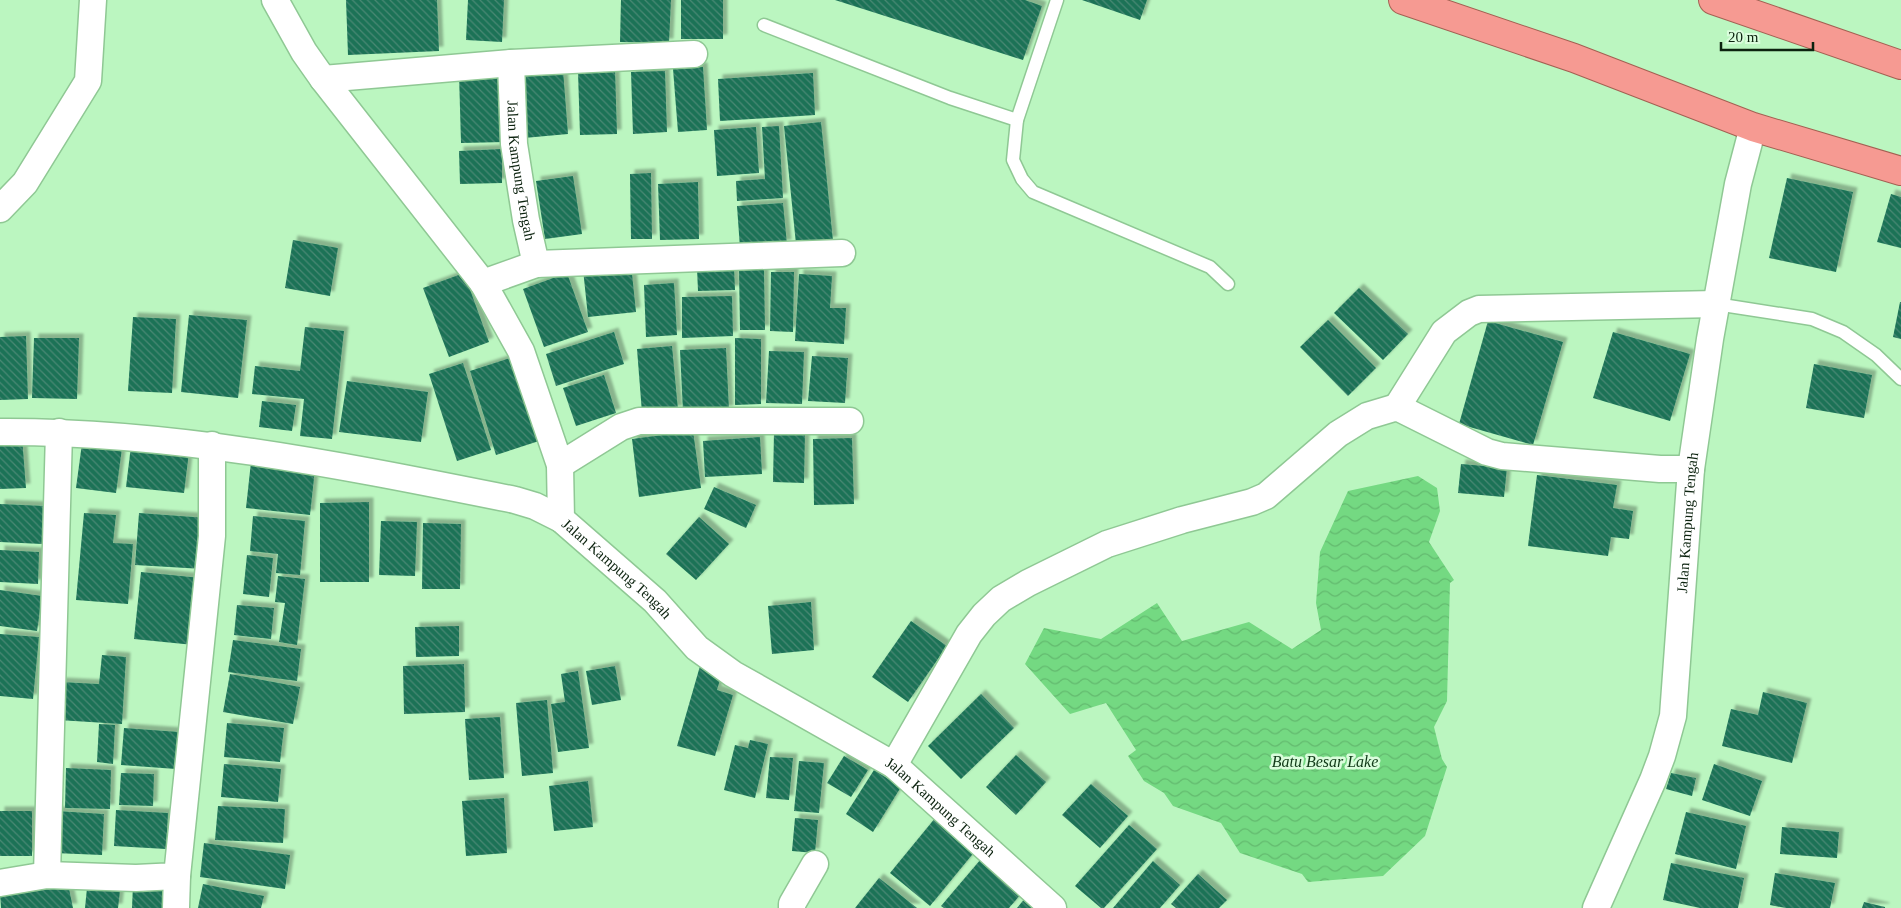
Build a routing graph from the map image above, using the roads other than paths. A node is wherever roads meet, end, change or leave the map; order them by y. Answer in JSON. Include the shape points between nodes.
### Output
{"nodes":[{"id":1,"x":93,"y":0,"type":"edge"},
{"id":2,"x":275,"y":0,"type":"edge"},
{"id":3,"x":1056,"y":0,"type":"edge"},
{"id":4,"x":1403,"y":0,"type":"edge"},
{"id":5,"x":1713,"y":0,"type":"edge"},
{"id":6,"x":1751,"y":6,"type":"edge"},
{"id":7,"x":764,"y":25,"type":"dead end"},
{"id":8,"x":694,"y":54,"type":"dead end"},
{"id":9,"x":511,"y":63,"type":"junction"},
{"id":10,"x":1901,"y":65,"type":"edge"},
{"id":11,"x":323,"y":79,"type":"junction"},
{"id":12,"x":1017,"y":120,"type":"junction"},
{"id":13,"x":1753,"y":127,"type":"junction"},
{"id":14,"x":1901,"y":171,"type":"edge"},
{"id":15,"x":0,"y":209,"type":"edge"},
{"id":16,"x":842,"y":253,"type":"dead end"},
{"id":17,"x":536,"y":264,"type":"junction"},
{"id":18,"x":482,"y":283,"type":"junction"},
{"id":19,"x":1228,"y":284,"type":"dead end"},
{"id":20,"x":1716,"y":304,"type":"junction"},
{"id":21,"x":1901,"y":379,"type":"edge"},
{"id":22,"x":1397,"y":408,"type":"junction"},
{"id":23,"x":850,"y":420,"type":"dead end"},
{"id":24,"x":0,"y":432,"type":"edge"},
{"id":25,"x":59,"y":432,"type":"junction"},
{"id":26,"x":212,"y":445,"type":"junction"},
{"id":27,"x":560,"y":464,"type":"junction"},
{"id":28,"x":1691,"y":469,"type":"junction"},
{"id":29,"x":560,"y":518,"type":"junction"},
{"id":30,"x":894,"y":765,"type":"junction"},
{"id":31,"x":814,"y":864,"type":"dead end"},
{"id":32,"x":47,"y":875,"type":"junction"},
{"id":33,"x":177,"y":876,"type":"junction"},
{"id":34,"x":0,"y":883,"type":"edge"},
{"id":35,"x":176,"y":908,"type":"edge"},
{"id":36,"x":792,"y":908,"type":"edge"},
{"id":37,"x":1053,"y":908,"type":"edge"},
{"id":38,"x":1596,"y":908,"type":"edge"}],
"edges":[{"from":1,"to":15,"type":"street","via":[[88,81],[25,183]]},
{"from":2,"to":11,"type":"street","name":"Jalan Kampung Tengah"},
{"from":3,"to":12,"type":"lane"},
{"from":4,"to":13,"type":"highway","via":[[1574,58]]},
{"from":5,"to":6,"type":"highway"},
{"from":6,"to":10,"type":"highway"},
{"from":7,"to":12,"type":"lane","via":[[950,98]]},
{"from":8,"to":9,"type":"street"},
{"from":9,"to":11,"type":"street"},
{"from":9,"to":17,"type":"street","name":"Jalan Kampung Tengah","via":[[514,144]]},
{"from":11,"to":18,"type":"street","name":"Jalan Kampung Tengah"},
{"from":12,"to":19,"type":"lane","via":[[1013,160],[1033,192],[1210,267]]},
{"from":13,"to":14,"type":"highway"},
{"from":13,"to":20,"type":"street","name":"Jalan Kampung Tengah","via":[[1738,184]]},
{"from":16,"to":17,"type":"street"},
{"from":17,"to":18,"type":"street"},
{"from":18,"to":27,"type":"street","name":"Jalan Kampung Tengah","via":[[521,351]]},
{"from":20,"to":21,"type":"lane","via":[[1812,319],[1843,332],[1876,355]]},
{"from":20,"to":22,"type":"street","via":[[1478,309],[1444,332]]},
{"from":20,"to":28,"type":"street","name":"Jalan Kampung Tengah"},
{"from":22,"to":28,"type":"street","via":[[1487,452],[1502,456]]},
{"from":22,"to":30,"type":"street","via":[[1367,416],[1338,434],[1266,496],[1107,544],[1001,599],[969,634]]},
{"from":23,"to":27,"type":"street","via":[[639,421],[621,427]]},
{"from":24,"to":25,"type":"street"},
{"from":25,"to":26,"type":"street"},
{"from":25,"to":32,"type":"street"},
{"from":26,"to":29,"type":"street","via":[[515,500]]},
{"from":26,"to":33,"type":"street","via":[[212,536]]},
{"from":27,"to":29,"type":"street","name":"Jalan Kampung Tengah"},
{"from":28,"to":38,"type":"street","name":"Jalan Kampung Tengah","via":[[1673,716],[1653,780]]},
{"from":29,"to":30,"type":"street","name":"Jalan Kampung Tengah","via":[[655,602],[697,648],[726,669]]},
{"from":30,"to":37,"type":"street","name":"Jalan Kampung Tengah"},
{"from":31,"to":36,"type":"street"},
{"from":32,"to":33,"type":"street"},
{"from":32,"to":34,"type":"street"},
{"from":33,"to":35,"type":"street"}]}
